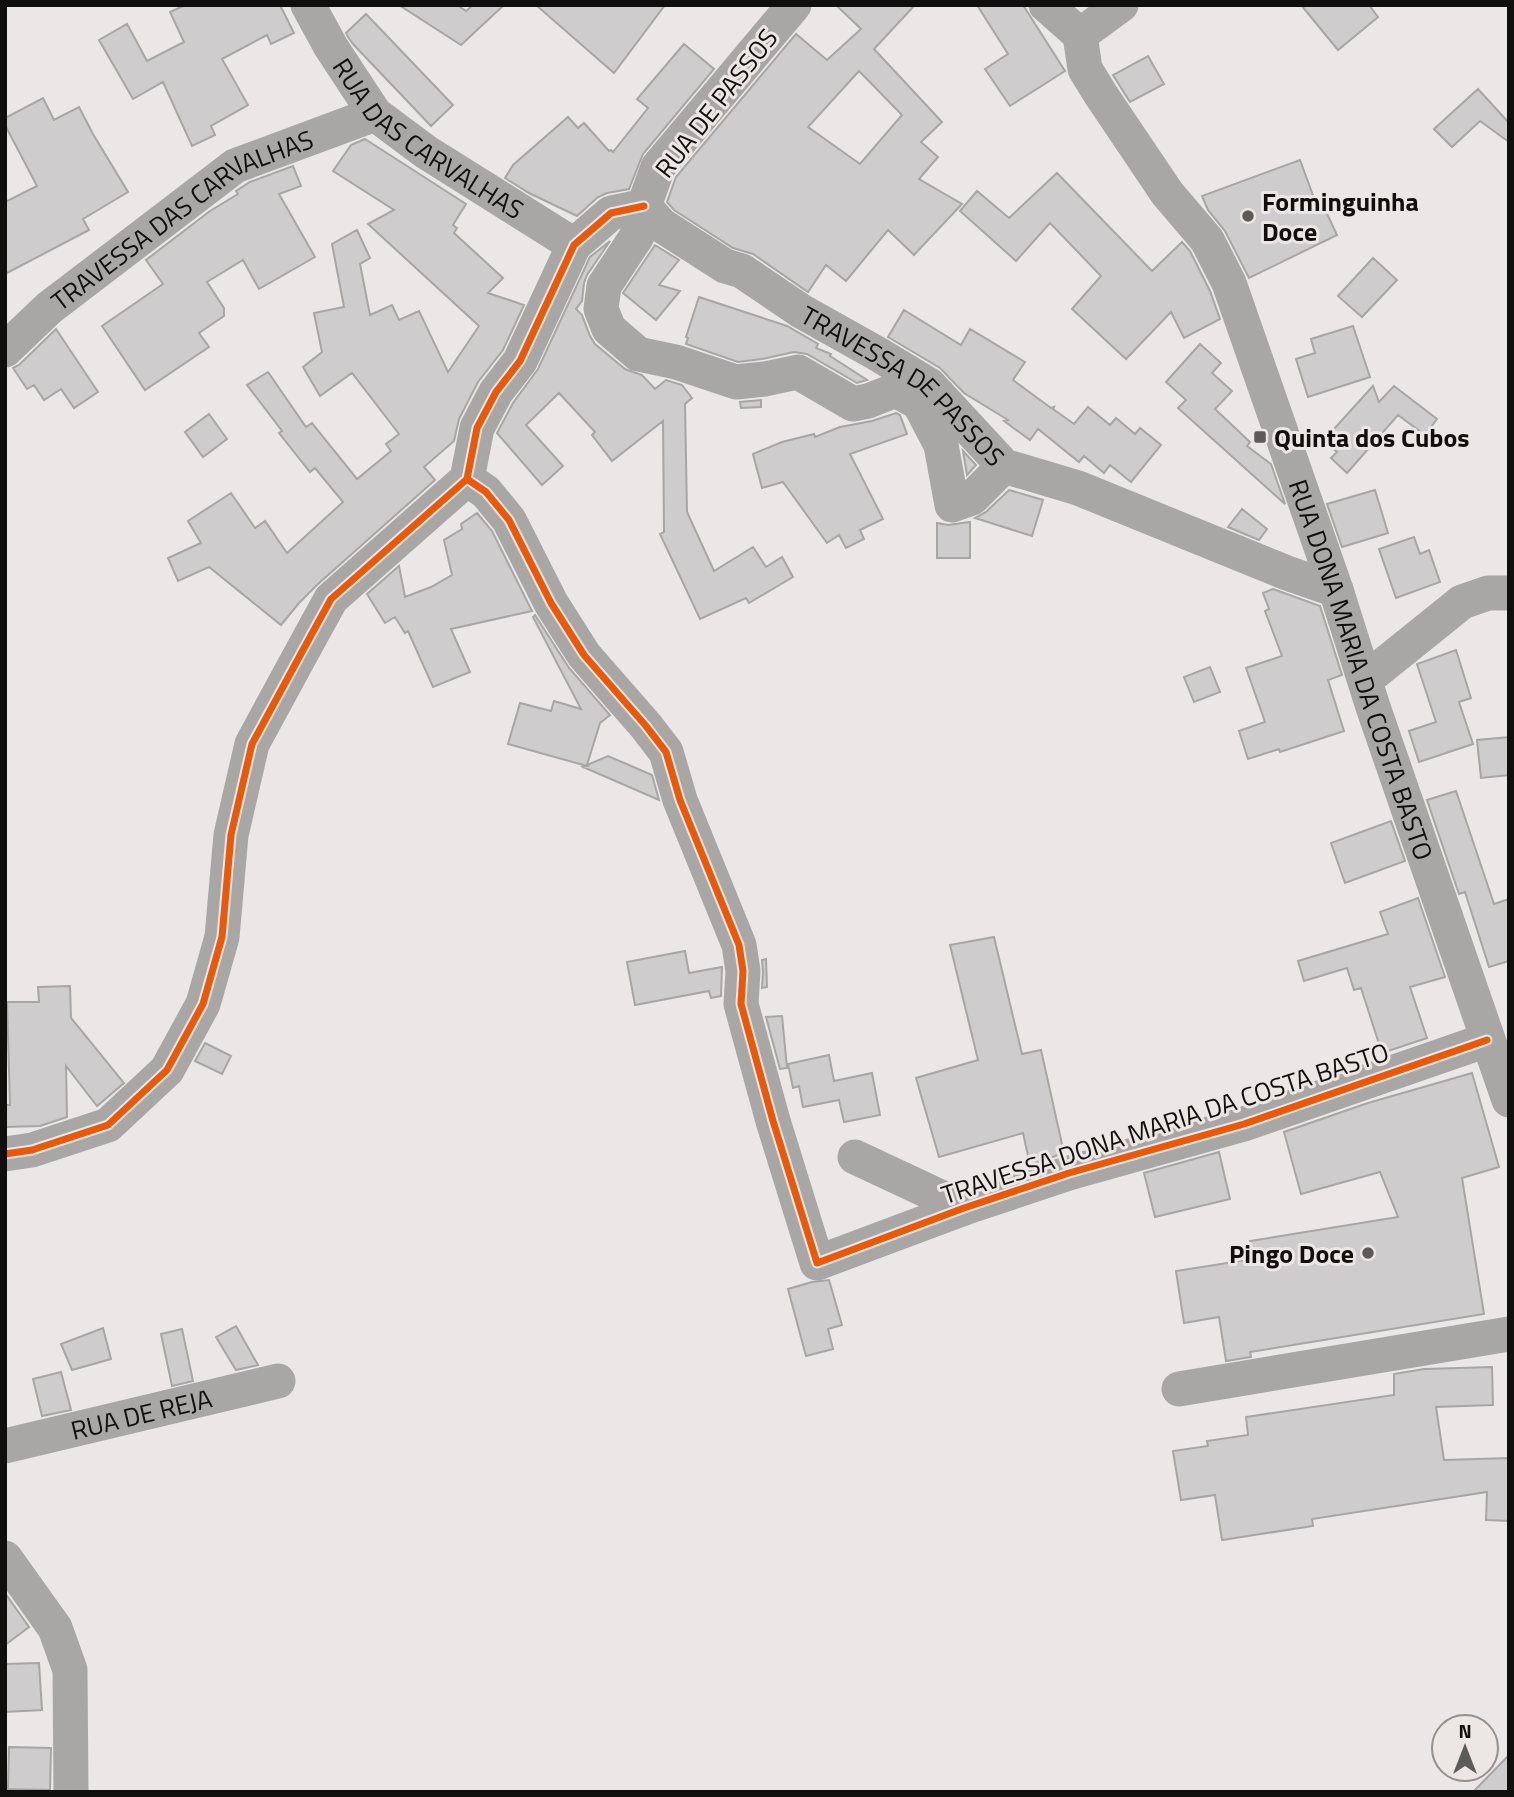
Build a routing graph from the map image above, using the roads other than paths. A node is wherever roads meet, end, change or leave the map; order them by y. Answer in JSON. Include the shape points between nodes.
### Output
{"nodes":[{"id":1,"x":308,"y":5,"type":"edge"},
{"id":2,"x":794,"y":5,"type":"edge"},
{"id":3,"x":1046,"y":5,"type":"edge"},
{"id":4,"x":1121,"y":5,"type":"edge"},
{"id":5,"x":1080,"y":35,"type":"junction"},
{"id":6,"x":375,"y":114,"type":"junction"},
{"id":7,"x":644,"y":206,"type":"junction"},
{"id":8,"x":574,"y":245,"type":"junction"},
{"id":9,"x":5,"y":351,"type":"edge"},
{"id":10,"x":1004,"y":466,"type":"junction"},
{"id":11,"x":467,"y":479,"type":"junction"},
{"id":12,"x":1336,"y":590,"type":"junction"},
{"id":13,"x":1509,"y":593,"type":"edge"},
{"id":14,"x":1365,"y":680,"type":"junction"},
{"id":15,"x":1487,"y":1040,"type":"junction"},
{"id":16,"x":1509,"y":1100,"type":"edge"},
{"id":17,"x":5,"y":1154,"type":"edge"},
{"id":18,"x":855,"y":1157,"type":"dead end"},
{"id":19,"x":964,"y":1209,"type":"junction"},
{"id":20,"x":1509,"y":1334,"type":"edge"},
{"id":21,"x":278,"y":1381,"type":"dead end"},
{"id":22,"x":1179,"y":1389,"type":"dead end"},
{"id":23,"x":5,"y":1446,"type":"edge"},
{"id":24,"x":5,"y":1558,"type":"edge"},
{"id":25,"x":71,"y":1792,"type":"edge"}],
"edges":[{"from":1,"to":6,"type":"street","name":"RUA DAS CARVALHAS"},
{"from":2,"to":7,"type":"street","name":"RUA DE PASSOS","via":[[658,167]]},
{"from":3,"to":5,"type":"street"},
{"from":4,"to":5,"type":"street"},
{"from":5,"to":12,"type":"street","name":"RUA DONA MARIA DA COSTA BASTO","via":[[1086,69],[1101,95],[1167,193],[1207,240],[1229,283]]},
{"from":6,"to":8,"type":"street","name":"RUA DAS CARVALHAS","via":[[426,152]]},
{"from":6,"to":9,"type":"street","name":"TRAVESSA DAS CARVALHAS","via":[[235,166],[50,308]]},
{"from":7,"to":8,"type":"street","name":"RUA DE PASSOS","via":[[611,213]]},
{"from":7,"to":10,"type":"street","name":"TRAVESSA DE PASSOS","via":[[661,225],[725,266],[742,271],[929,385]]},
{"from":7,"to":10,"type":"street","via":[[637,236],[604,286],[601,309],[609,329],[638,354],[736,382],[798,372],[853,404],[896,390],[919,403],[941,445],[952,505],[972,498]]},
{"from":8,"to":11,"type":"street","via":[[520,361],[477,428]]},
{"from":10,"to":12,"type":"street","name":"TRAVESSA DE PASSOS","via":[[1078,488]]},
{"from":11,"to":17,"type":"street","via":[[331,600],[252,744],[231,835],[222,937],[203,1004],[167,1070],[108,1125]]},
{"from":11,"to":19,"type":"street","name":"TRAVESSA DONA MARIA DA COSTA BASTO","via":[[486,492],[509,520],[551,603],[584,655],[666,752],[680,800],[739,945],[741,1004],[817,1263]]},
{"from":12,"to":14,"type":"street","name":"RUA DONA MARIA DA COSTA BASTO"},
{"from":13,"to":14,"type":"street","via":[[1488,593],[1462,602]]},
{"from":14,"to":15,"type":"street","name":"RUA DONA MARIA DA COSTA BASTO"},
{"from":15,"to":16,"type":"street","name":"RUA DONA MARIA DA COSTA BASTO"},
{"from":15,"to":19,"type":"street","name":"TRAVESSA DONA MARIA DA COSTA BASTO","via":[[1244,1124],[1069,1173]]},
{"from":18,"to":19,"type":"street","name":"TRAVESSA DONA MARIA DA COSTA BASTO"},
{"from":20,"to":22,"type":"street"},
{"from":21,"to":23,"type":"street","name":"RUA DE REJA"},
{"from":24,"to":25,"type":"street","via":[[55,1628],[70,1671]]}]}
